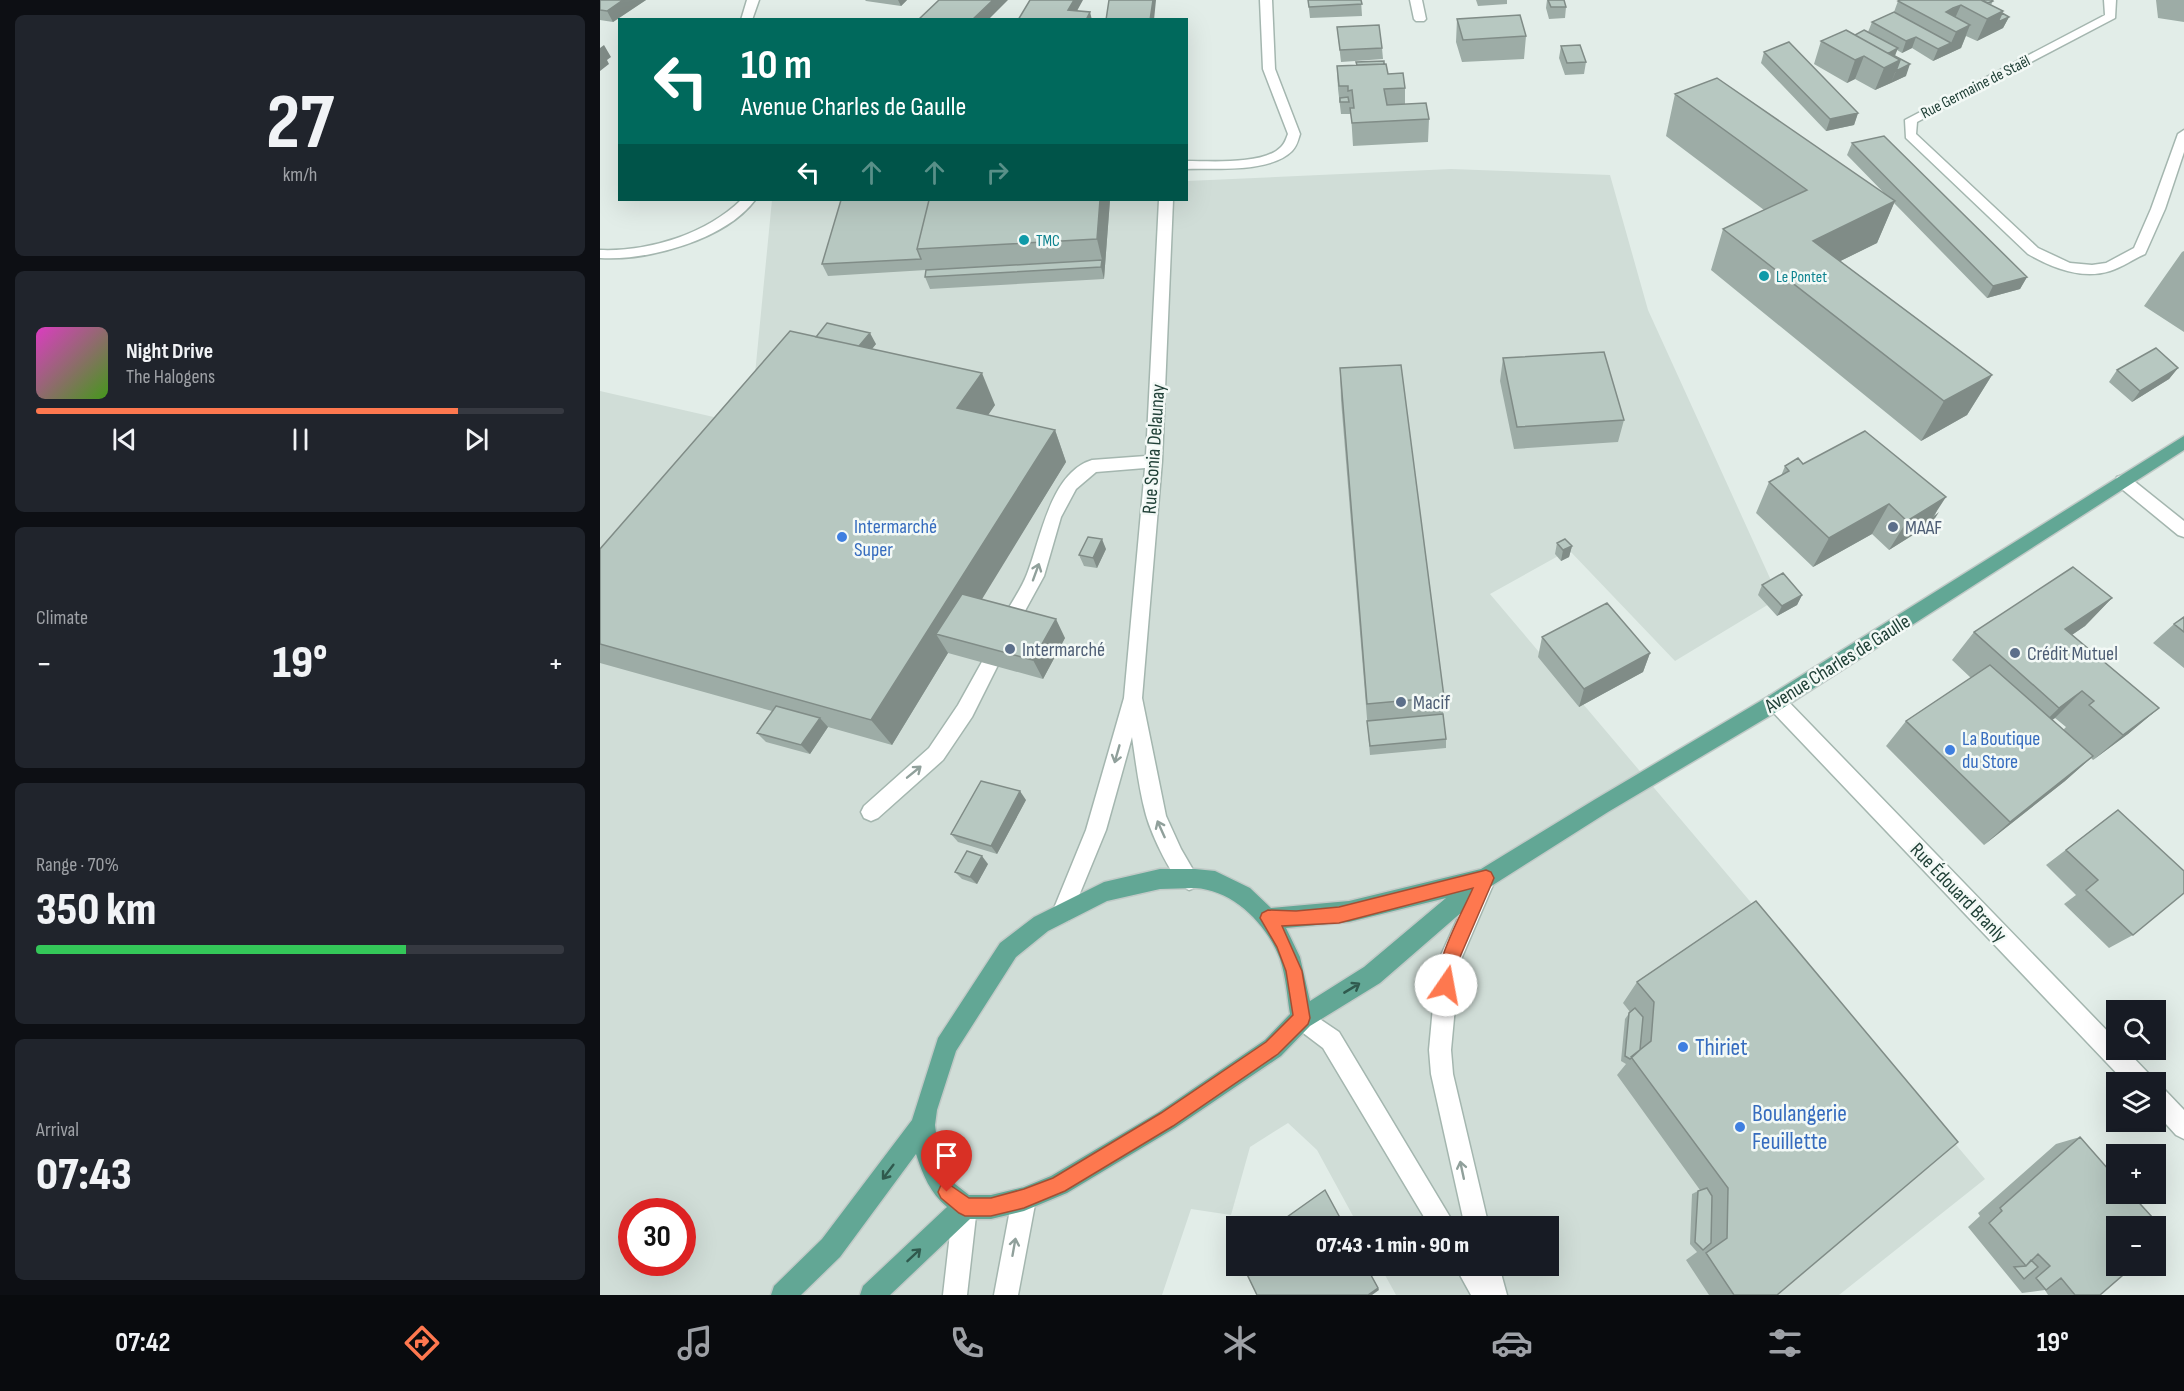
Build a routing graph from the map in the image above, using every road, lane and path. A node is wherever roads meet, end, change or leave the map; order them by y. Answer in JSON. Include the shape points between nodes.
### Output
{"nodes":[{"id":1,"x":753,"y":0,"type":"edge"},
{"id":2,"x":1266,"y":0,"type":"edge"},
{"id":3,"x":1416,"y":0,"type":"edge"},
{"id":4,"x":2110,"y":0,"type":"edge"},
{"id":5,"x":747,"y":18,"type":"edge"},
{"id":6,"x":1420,"y":19,"type":"dead end"},
{"id":7,"x":2184,"y":134,"type":"edge"},
{"id":8,"x":1188,"y":165,"type":"edge"},
{"id":9,"x":747,"y":201,"type":"edge"},
{"id":10,"x":1166,"y":201,"type":"edge"},
{"id":11,"x":607,"y":255,"type":"edge"},
{"id":12,"x":600,"y":269,"type":"edge"},
{"id":13,"x":2184,"y":442,"type":"edge"},
{"id":14,"x":1154,"y":461,"type":"junction"},
{"id":15,"x":2123,"y":481,"type":"junction"},
{"id":16,"x":2184,"y":530,"type":"edge"},
{"id":17,"x":1010,"y":624,"type":"edge"},
{"id":18,"x":989,"y":665,"type":"edge"},
{"id":19,"x":1133,"y":698,"type":"junction"},
{"id":20,"x":1776,"y":702,"type":"junction"},
{"id":21,"x":871,"y":812,"type":"dead end"},
{"id":22,"x":1486,"y":878,"type":"junction"},
{"id":23,"x":1189,"y":880,"type":"junction"},
{"id":24,"x":1062,"y":913,"type":"junction"},
{"id":25,"x":1268,"y":918,"type":"junction"},
{"id":26,"x":1302,"y":1018,"type":"junction"},
{"id":27,"x":2131,"y":1072,"type":"edge"},
{"id":28,"x":2166,"y":1108,"type":"edge"},
{"id":29,"x":923,"y":1125,"type":"junction"},
{"id":30,"x":2184,"y":1127,"type":"edge"},
{"id":31,"x":1024,"y":1198,"type":"junction"},
{"id":32,"x":965,"y":1207,"type":"junction"},
{"id":33,"x":1437,"y":1216,"type":"edge"},
{"id":34,"x":1474,"y":1216,"type":"edge"},
{"id":35,"x":1473,"y":1276,"type":"edge"},
{"id":36,"x":1490,"y":1276,"type":"edge"},
{"id":37,"x":783,"y":1295,"type":"edge"},
{"id":38,"x":872,"y":1295,"type":"edge"},
{"id":39,"x":955,"y":1295,"type":"edge"},
{"id":40,"x":1006,"y":1295,"type":"edge"},
{"id":41,"x":1485,"y":1295,"type":"edge"},
{"id":42,"x":1495,"y":1295,"type":"edge"}],
"edges":[{"from":1,"to":5,"type":"street"},
{"from":2,"to":8,"type":"street","via":[[1269,69],[1294,134],[1288,147],[1274,158],[1256,162]]},
{"from":3,"to":6,"type":"street"},
{"from":4,"to":7,"type":"street","name":"Rue Germaine de Staël","via":[[2112,16],[1911,120],[1910,135],[2033,251],[2068,267],[2101,269],[2140,251]]},
{"from":9,"to":11,"type":"street","via":[[695,236]]},
{"from":10,"to":14,"type":"street","name":"Rue Sonia Delaunay"},
{"from":11,"to":12,"type":"street"},
{"from":13,"to":15,"type":"main road","name":"Avenue Charles de Gaulle"},
{"from":17,"to":14,"type":"street","one_way":true,"via":[[1035,576],[1053,518],[1070,485],[1092,466]]},
{"from":14,"to":19,"type":"street","name":"Rue Sonia Delaunay"},
{"from":15,"to":16,"type":"street"},
{"from":15,"to":20,"type":"main road","name":"Avenue Charles de Gaulle"},
{"from":21,"to":18,"type":"street","one_way":true,"via":[[936,754]]},
{"from":23,"to":19,"type":"street","name":"Rue Sonia Delaunay","one_way":true,"via":[[1156,816]]},
{"from":19,"to":24,"type":"street","name":"Rue Sonia Delaunay","one_way":true,"via":[[1096,830]]},
{"from":20,"to":22,"type":"main road","name":"Avenue Charles de Gaulle"},
{"from":20,"to":27,"type":"street","name":"Rue Édouard Branly"},
{"from":22,"to":25,"type":"main road","name":"Avenue Charles de Gaulle","via":[[1339,915]]},
{"from":26,"to":22,"type":"main road","name":"Avenue Charles de Gaulle","one_way":true,"via":[[1372,975]]},
{"from":34,"to":22,"type":"street","one_way":true,"via":[[1444,1085],[1440,1050],[1449,964]]},
{"from":23,"to":24,"type":"main road","via":[[1160,879],[1104,892]]},
{"from":23,"to":25,"type":"main road","via":[[1214,881],[1244,896]]},
{"from":24,"to":29,"type":"main road","via":[[1008,950],[972,1002],[946,1046]]},
{"from":25,"to":26,"type":"main road","via":[[1294,971]]},
{"from":26,"to":31,"type":"main road","name":"Avenue Charles de Gaulle","via":[[1272,1048],[1167,1120],[1059,1185]]},
{"from":26,"to":33,"type":"street","via":[[1331,1041]]},
{"from":28,"to":30,"type":"street"},
{"from":29,"to":32,"type":"main road","via":[[934,1173],[947,1192]]},
{"from":29,"to":37,"type":"main road","one_way":true,"via":[[831,1248]]},
{"from":31,"to":32,"type":"main road","name":"Avenue Charles de Gaulle","via":[[991,1207]]},
{"from":40,"to":31,"type":"street","one_way":true},
{"from":38,"to":32,"type":"main road","one_way":true},
{"from":32,"to":39,"type":"street"},
{"from":35,"to":41,"type":"street"},
{"from":36,"to":42,"type":"street"}]}
